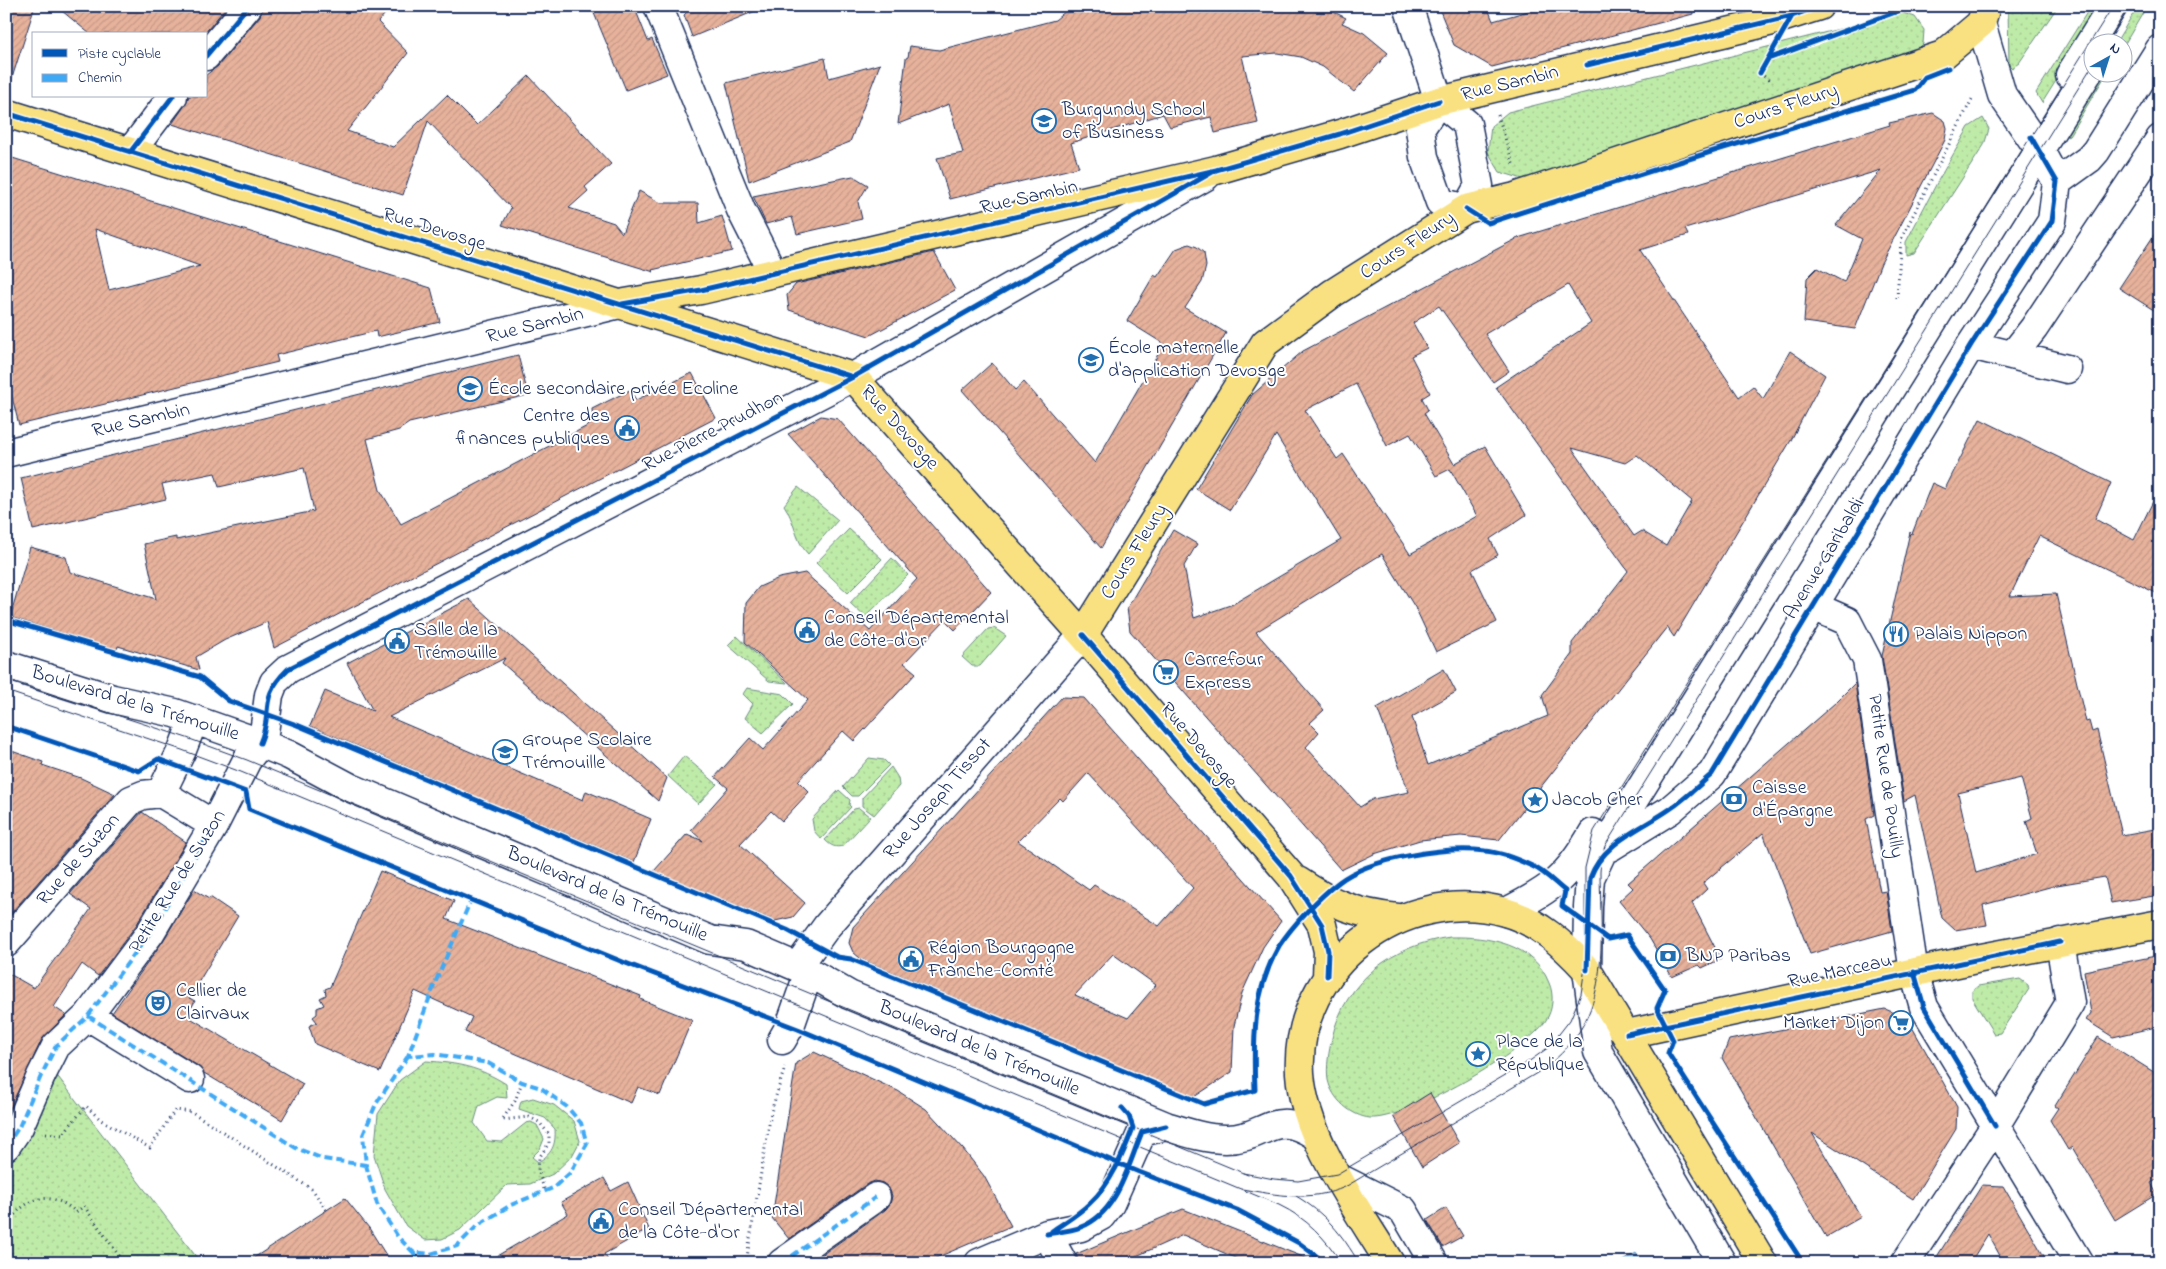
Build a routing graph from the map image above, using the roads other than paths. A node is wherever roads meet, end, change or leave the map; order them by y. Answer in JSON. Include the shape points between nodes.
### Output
{"nodes":[{"id":1,"x":248,"y":6,"type":"edge"},
{"id":2,"x":658,"y":6,"type":"edge"},
{"id":3,"x":1408,"y":6,"type":"edge"},
{"id":4,"x":1819,"y":6,"type":"edge"},
{"id":5,"x":2113,"y":6,"type":"edge"},
{"id":6,"x":2129,"y":6,"type":"edge"},
{"id":7,"x":1983,"y":15,"type":"edge"},
{"id":8,"x":2112,"y":32,"type":"edge"},
{"id":9,"x":2160,"y":49,"type":"edge"},
{"id":10,"x":208,"y":54,"type":"edge"},
{"id":11,"x":2084,"y":77,"type":"edge"},
{"id":12,"x":171,"y":98,"type":"edge"},
{"id":13,"x":1439,"y":101,"type":"junction"},
{"id":14,"x":6,"y":112,"type":"edge"},
{"id":15,"x":2160,"y":139,"type":"edge"},
{"id":16,"x":2035,"y":143,"type":"junction"},
{"id":17,"x":130,"y":151,"type":"junction"},
{"id":18,"x":1216,"y":170,"type":"junction"},
{"id":19,"x":2057,"y":182,"type":"junction"},
{"id":20,"x":1466,"y":208,"type":"junction"},
{"id":21,"x":773,"y":274,"type":"junction"},
{"id":22,"x":620,"y":304,"type":"junction"},
{"id":23,"x":1971,"y":345,"type":"junction"},
{"id":24,"x":2013,"y":355,"type":"junction"},
{"id":25,"x":2067,"y":369,"type":"dead end"},
{"id":26,"x":853,"y":377,"type":"junction"},
{"id":27,"x":6,"y":453,"type":"edge"},
{"id":28,"x":1813,"y":606,"type":"junction"},
{"id":29,"x":1083,"y":635,"type":"junction"},
{"id":30,"x":6,"y":665,"type":"edge"},
{"id":31,"x":194,"y":719,"type":"junction"},
{"id":32,"x":260,"y":743,"type":"junction"},
{"id":33,"x":161,"y":793,"type":"junction"},
{"id":34,"x":214,"y":825,"type":"junction"},
{"id":35,"x":1594,"y":867,"type":"junction"},
{"id":36,"x":1292,"y":876,"type":"junction"},
{"id":37,"x":1506,"y":912,"type":"junction"},
{"id":38,"x":1398,"y":918,"type":"junction"},
{"id":39,"x":2160,"y":924,"type":"edge"},
{"id":40,"x":2060,"y":942,"type":"junction"},
{"id":41,"x":6,"y":943,"type":"edge"},
{"id":42,"x":803,"y":969,"type":"junction"},
{"id":43,"x":1588,"y":970,"type":"junction"},
{"id":44,"x":1914,"y":972,"type":"junction"},
{"id":45,"x":1327,"y":976,"type":"junction"},
{"id":46,"x":88,"y":1016,"type":"junction"},
{"id":47,"x":1627,"y":1034,"type":"junction"},
{"id":48,"x":782,"y":1040,"type":"dead end"},
{"id":49,"x":190,"y":1079,"type":"dead end"},
{"id":50,"x":1122,"y":1108,"type":"junction"},
{"id":51,"x":1166,"y":1126,"type":"junction"},
{"id":52,"x":1995,"y":1126,"type":"junction"},
{"id":53,"x":13,"y":1136,"type":"edge"},
{"id":54,"x":1316,"y":1136,"type":"junction"},
{"id":55,"x":1339,"y":1178,"type":"junction"},
{"id":56,"x":876,"y":1197,"type":"dead end"},
{"id":57,"x":1047,"y":1234,"type":"junction"},
{"id":58,"x":1756,"y":1260,"type":"edge"},
{"id":59,"x":782,"y":1263,"type":"edge"},
{"id":60,"x":979,"y":1263,"type":"edge"},
{"id":61,"x":1064,"y":1263,"type":"edge"},
{"id":62,"x":1390,"y":1263,"type":"edge"},
{"id":63,"x":1434,"y":1263,"type":"edge"},
{"id":64,"x":1722,"y":1263,"type":"edge"},
{"id":65,"x":1905,"y":1263,"type":"edge"},
{"id":66,"x":2079,"y":1263,"type":"edge"}],
"edges":[{"from":1,"to":10,"type":"street"},
{"from":2,"to":21,"type":"street","via":[[742,210]]},
{"from":3,"to":13,"type":"street"},
{"from":4,"to":13,"type":"main road","name":"Rue Sambin","via":[[1777,20]]},
{"from":5,"to":16,"type":"street","name":"Avenue Garibaldi"},
{"from":6,"to":8,"type":"street"},
{"from":7,"to":16,"type":"street","via":[[2002,95]]},
{"from":7,"to":20,"type":"main road","name":"Cours Fleury","via":[[1943,55],[1524,194]]},
{"from":9,"to":19,"type":"street","via":[[2096,151]]},
{"from":11,"to":16,"type":"street","name":"Avenue Garibaldi"},
{"from":12,"to":17,"type":"street"},
{"from":13,"to":18,"type":"main road","name":"Rue Sambin"},
{"from":13,"to":20,"type":"street","via":[[1468,124],[1479,186]]},
{"from":13,"to":20,"type":"street","via":[[1420,129],[1424,158],[1440,202]]},
{"from":14,"to":17,"type":"main road","name":"Rue Devosge"},
{"from":15,"to":24,"type":"street"},
{"from":16,"to":19,"type":"street"},
{"from":16,"to":35,"type":"street","name":"Avenue Garibaldi"},
{"from":16,"to":37,"type":"street","name":"Avenue Garibaldi","via":[[1576,863],[1556,884]]},
{"from":17,"to":22,"type":"main road","name":"Rue Devosge"},
{"from":18,"to":21,"type":"main road","name":"Rue Sambin"},
{"from":18,"to":26,"type":"street","name":"Rue Pierre Prudhon"},
{"from":19,"to":23,"type":"street","name":"Avenue Garibaldi","via":[[2052,221]]},
{"from":20,"to":29,"type":"main road","name":"Cours Fleury","via":[[1333,293],[1265,342]]},
{"from":21,"to":22,"type":"main road","name":"Rue Sambin"},
{"from":22,"to":26,"type":"main road","name":"Rue Devosge"},
{"from":22,"to":27,"type":"street","name":"Rue Sambin"},
{"from":23,"to":24,"type":"street"},
{"from":23,"to":28,"type":"street","name":"Avenue Garibaldi"},
{"from":24,"to":25,"type":"street"},
{"from":26,"to":29,"type":"main road","name":"Rue Devosge"},
{"from":26,"to":32,"type":"street","name":"Rue Pierre Prudhon","via":[[288,669],[274,682],[269,695]]},
{"from":28,"to":35,"type":"street","name":"Avenue Garibaldi","via":[[1712,774],[1670,810],[1606,850]]},
{"from":28,"to":44,"type":"street","name":"Petite Rue de Pouilly","via":[[1847,622],[1867,660]]},
{"from":29,"to":36,"type":"main road","name":"Rue Devosge"},
{"from":29,"to":42,"type":"street","name":"Rue Joseph Tissot","via":[[832,920]]},
{"from":30,"to":31,"type":"street","name":"Boulevard de la Trémouille","via":[[113,700]]},
{"from":31,"to":32,"type":"street","name":"Boulevard de la Trémouille"},
{"from":31,"to":33,"type":"street"},
{"from":32,"to":34,"type":"street","name":"Petite Rue de Suzon","via":[[246,760]]},
{"from":32,"to":42,"type":"street","name":"Boulevard de la Trémouille","via":[[351,788],[710,940],[746,945]]},
{"from":33,"to":34,"type":"street"},
{"from":33,"to":41,"type":"street","name":"Rue de Suzon","via":[[131,800]]},
{"from":34,"to":46,"type":"street","name":"Petite Rue de Suzon","via":[[150,933]]},
{"from":35,"to":43,"type":"street","name":"Avenue Garibaldi","via":[[1590,878]]},
{"from":36,"to":38,"type":"main road","via":[[1323,897],[1367,915]]},
{"from":36,"to":45,"type":"main road","via":[[1322,925],[1328,951]]},
{"from":37,"to":38,"type":"main road","via":[[1450,906]]},
{"from":37,"to":43,"type":"main road","via":[[1542,929]]},
{"from":38,"to":45,"type":"main road","via":[[1366,936]]},
{"from":39,"to":40,"type":"main road","name":"Rue Marceau"},
{"from":40,"to":44,"type":"main road","name":"Rue Marceau"},
{"from":40,"to":52,"type":"street","via":[[2070,1003]]},
{"from":42,"to":48,"type":"street","name":"Rue Joseph Tissot","via":[[790,1026]]},
{"from":42,"to":50,"type":"street","name":"Boulevard de la Trémouille","via":[[849,995]]},
{"from":43,"to":47,"type":"main road"},
{"from":43,"to":64,"type":"street","name":"Avenue Garibaldi","via":[[1598,1052]]},
{"from":44,"to":47,"type":"main road","name":"Rue Marceau"},
{"from":44,"to":52,"type":"street","name":"Petite Rue de Pouilly","via":[[1924,1006]]},
{"from":45,"to":54,"type":"main road","via":[[1311,1006],[1302,1038],[1300,1062],[1303,1098]]},
{"from":46,"to":49,"type":"street"},
{"from":46,"to":53,"type":"street","name":"Petite Rue de Suzon","via":[[56,1046]]},
{"from":47,"to":58,"type":"main road"},
{"from":50,"to":51,"type":"street","name":"Boulevard de la Trémouille"},
{"from":50,"to":57,"type":"street","via":[[1133,1128],[1118,1163],[1098,1196]]},
{"from":51,"to":54,"type":"street","name":"Boulevard de la Trémouille","via":[[1205,1137],[1227,1139],[1286,1122]]},
{"from":51,"to":57,"type":"street","via":[[1142,1132],[1110,1204],[1101,1216],[1081,1227]]},
{"from":52,"to":65,"type":"street"},
{"from":52,"to":66,"type":"street","name":"Petite Rue de Pouilly"},
{"from":54,"to":55,"type":"main road"},
{"from":55,"to":62,"type":"main road"},
{"from":55,"to":63,"type":"street","via":[[1403,1210]]},
{"from":56,"to":59,"type":"street"},
{"from":57,"to":60,"type":"street"},
{"from":57,"to":61,"type":"street"}]}
